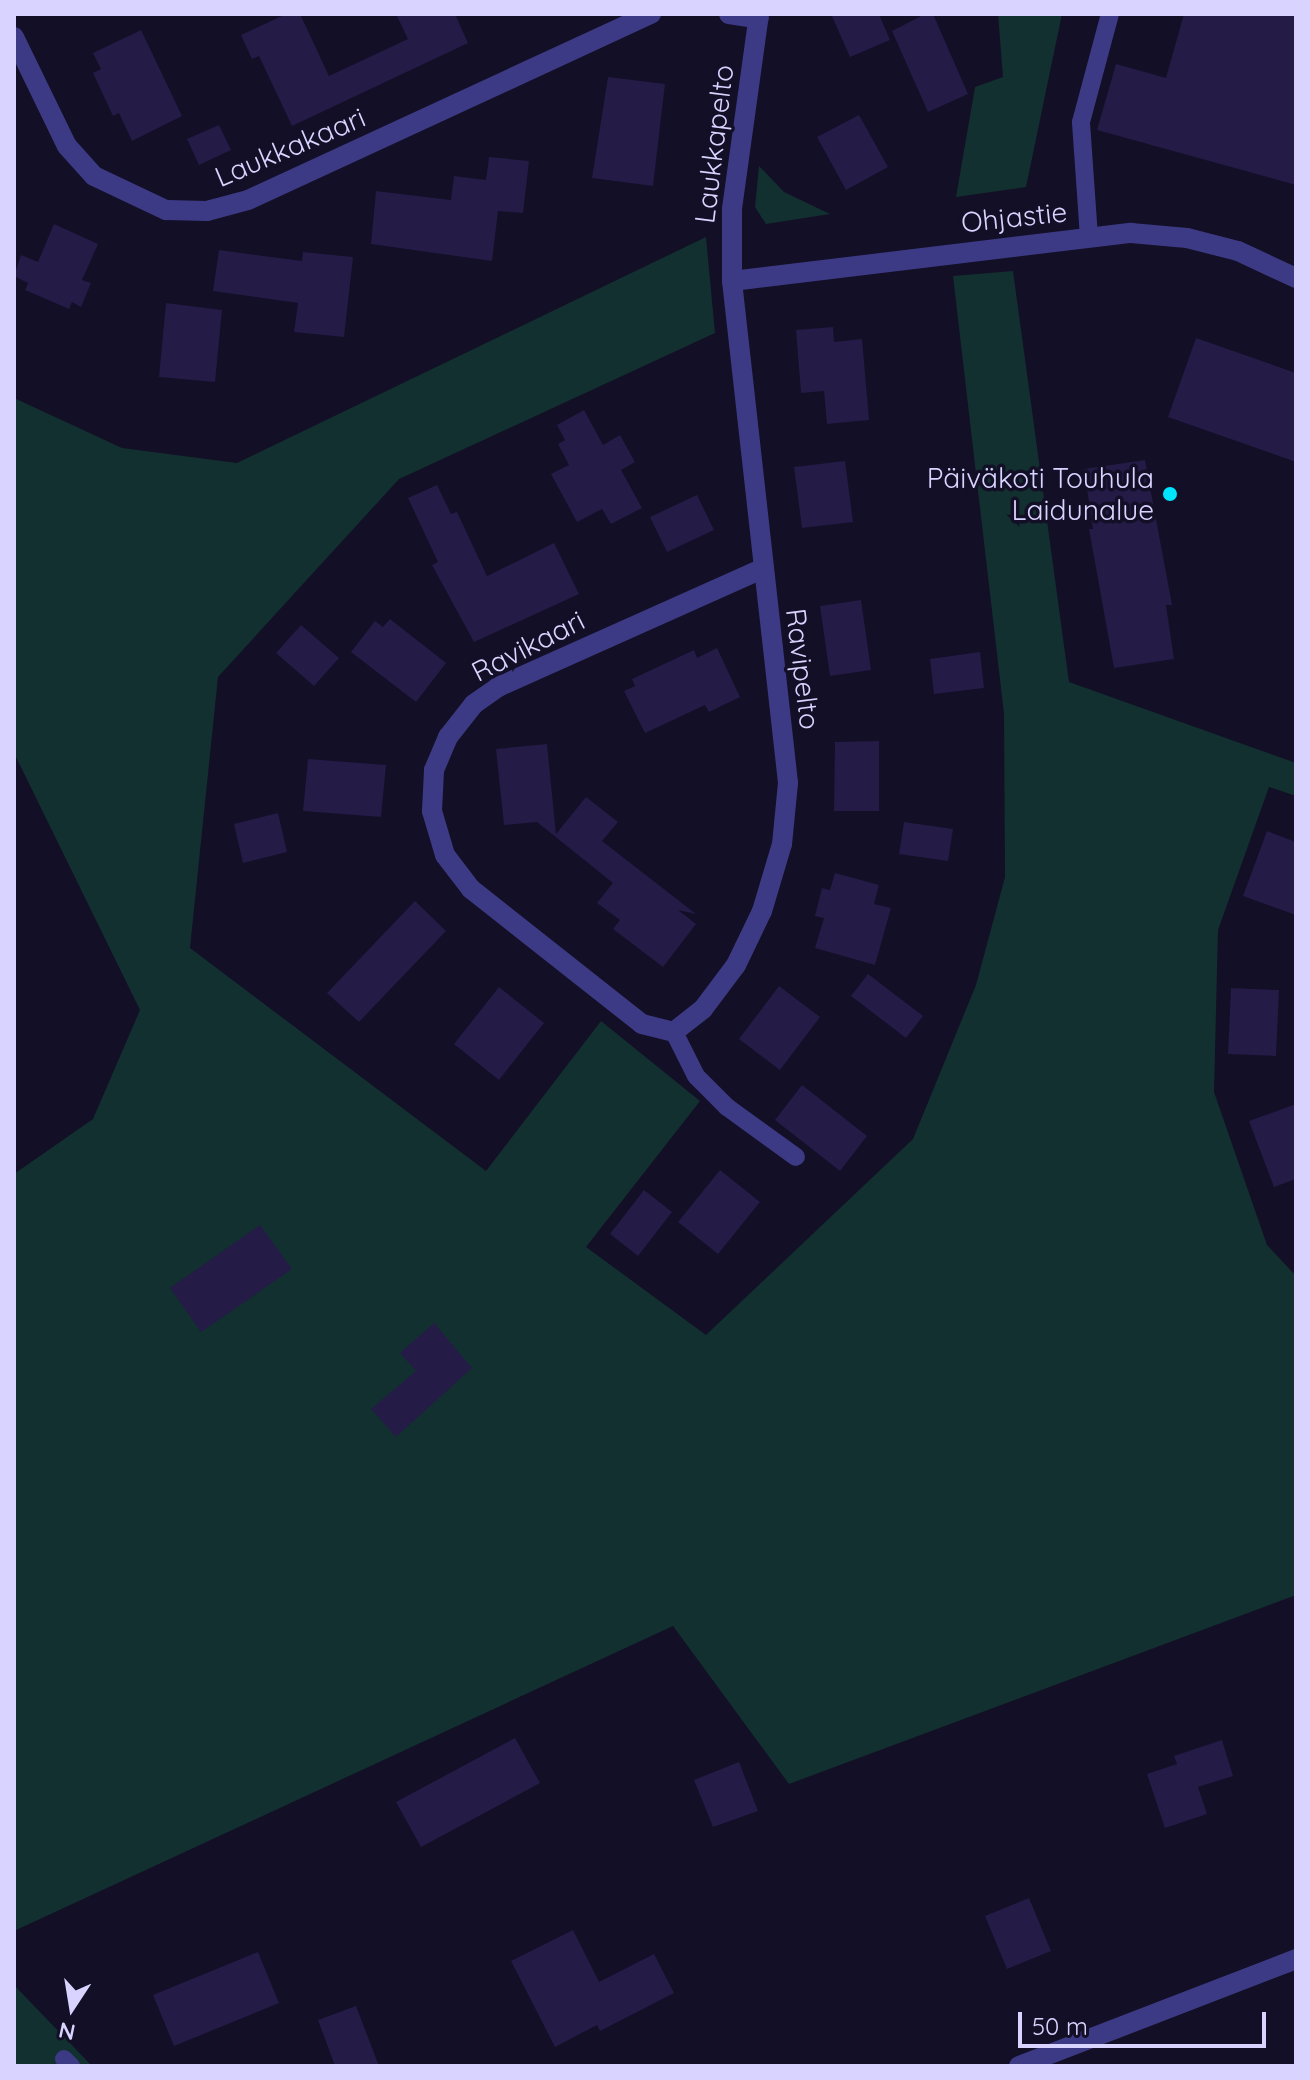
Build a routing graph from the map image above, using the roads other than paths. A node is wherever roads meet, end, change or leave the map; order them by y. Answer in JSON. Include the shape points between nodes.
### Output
{"nodes":[{"id":1,"x":651,"y":14,"type":"edge"},
{"id":2,"x":729,"y":14,"type":"edge"},
{"id":3,"x":1110,"y":14,"type":"edge"},
{"id":4,"x":759,"y":16,"type":"edge"},
{"id":5,"x":14,"y":37,"type":"edge"},
{"id":6,"x":1089,"y":237,"type":"junction"},
{"id":7,"x":1296,"y":278,"type":"edge"},
{"id":8,"x":732,"y":281,"type":"junction"},
{"id":9,"x":762,"y":569,"type":"junction"},
{"id":10,"x":674,"y":1032,"type":"junction"},
{"id":11,"x":796,"y":1157,"type":"dead end"},
{"id":12,"x":1296,"y":1959,"type":"edge"},
{"id":13,"x":1019,"y":2066,"type":"edge"}],
"edges":[{"from":1,"to":5,"type":"street","name":"Laukkakaari","via":[[248,200],[207,211],[166,210],[94,176],[67,146]]},
{"from":2,"to":4,"type":"street"},
{"from":3,"to":6,"type":"lane","via":[[1081,122]]},
{"from":4,"to":8,"type":"street","name":"Laukkapelto","via":[[732,209]]},
{"from":6,"to":7,"type":"street","name":"Ohjastie","via":[[1131,233],[1187,238],[1238,251]]},
{"from":6,"to":8,"type":"street","name":"Ohjastie"},
{"from":8,"to":9,"type":"street","name":"Ravipelto"},
{"from":9,"to":10,"type":"street","name":"Ravipelto","via":[[788,783],[782,844],[762,911],[736,965],[703,1009]]},
{"from":9,"to":10,"type":"street","name":"Ravikaari","via":[[498,687],[474,704],[448,737],[434,770],[432,811],[445,855],[471,889],[642,1024]]},
{"from":10,"to":11,"type":"lane","via":[[696,1076],[727,1107]]},
{"from":12,"to":13,"type":"street"}]}
